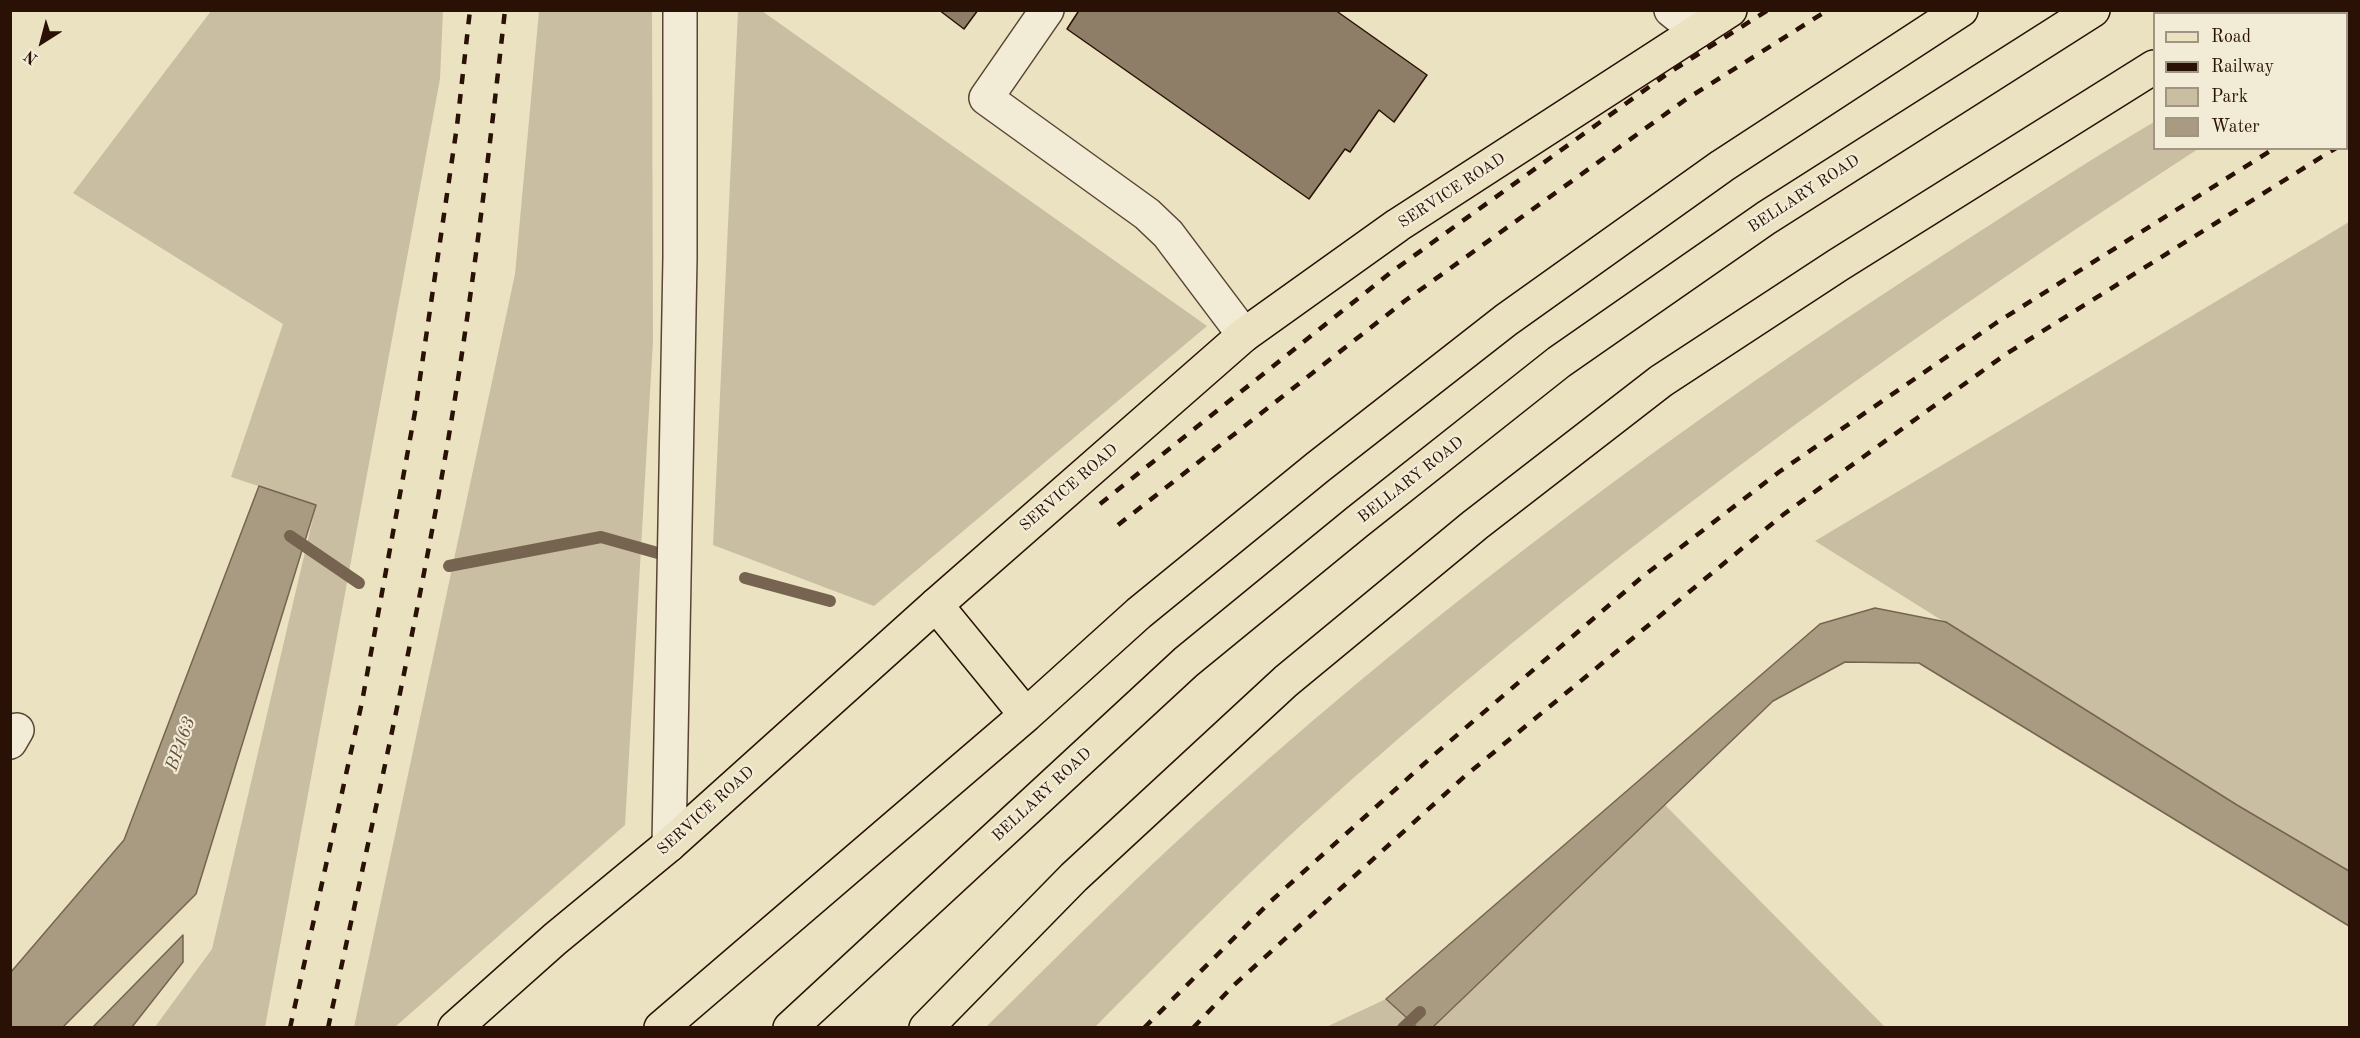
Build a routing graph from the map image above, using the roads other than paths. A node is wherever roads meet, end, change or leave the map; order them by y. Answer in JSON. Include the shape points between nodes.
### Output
{"nodes":[{"id":1,"x":680,"y":10,"type":"edge"},
{"id":2,"x":1047,"y":10,"type":"edge"},
{"id":3,"x":1671,"y":10,"type":"edge"},
{"id":4,"x":1730,"y":10,"type":"edge"},
{"id":5,"x":1961,"y":10,"type":"edge"},
{"id":6,"x":2093,"y":10,"type":"edge"},
{"id":7,"x":1697,"y":31,"type":"junction"},
{"id":8,"x":2153,"y":67,"type":"edge"},
{"id":9,"x":1244,"y":335,"type":"junction"},
{"id":10,"x":936,"y":605,"type":"junction"},
{"id":11,"x":1028,"y":713,"type":"junction"},
{"id":12,"x":669,"y":845,"type":"junction"},
{"id":13,"x":455,"y":1028,"type":"edge"},
{"id":14,"x":661,"y":1028,"type":"edge"},
{"id":15,"x":790,"y":1028,"type":"edge"},
{"id":16,"x":926,"y":1028,"type":"edge"}],
"edges":[{"from":1,"to":12,"type":"street","via":[[680,258]]},
{"from":2,"to":9,"type":"street","via":[[986,98],[1147,214],[1168,234]]},
{"from":3,"to":7,"type":"street"},
{"from":4,"to":7,"type":"main road","name":"SERVICE ROAD"},
{"from":5,"to":11,"type":"main road","via":[[1722,166],[1506,320],[1317,467],[1139,613]]},
{"from":6,"to":15,"type":"main road","name":"BELLARY ROAD","via":[[1766,218],[1559,362],[1186,662]]},
{"from":7,"to":9,"type":"main road","name":"SERVICE ROAD","via":[[1398,225]]},
{"from":8,"to":16,"type":"main road","via":[[1661,381],[1475,525],[1277,689],[1074,877]]},
{"from":9,"to":10,"type":"main road","name":"SERVICE ROAD"},
{"from":10,"to":11,"type":"main road"},
{"from":10,"to":12,"type":"main road","name":"SERVICE ROAD"},
{"from":11,"to":14,"type":"main road"},
{"from":12,"to":13,"type":"main road","name":"SERVICE ROAD"}]}
